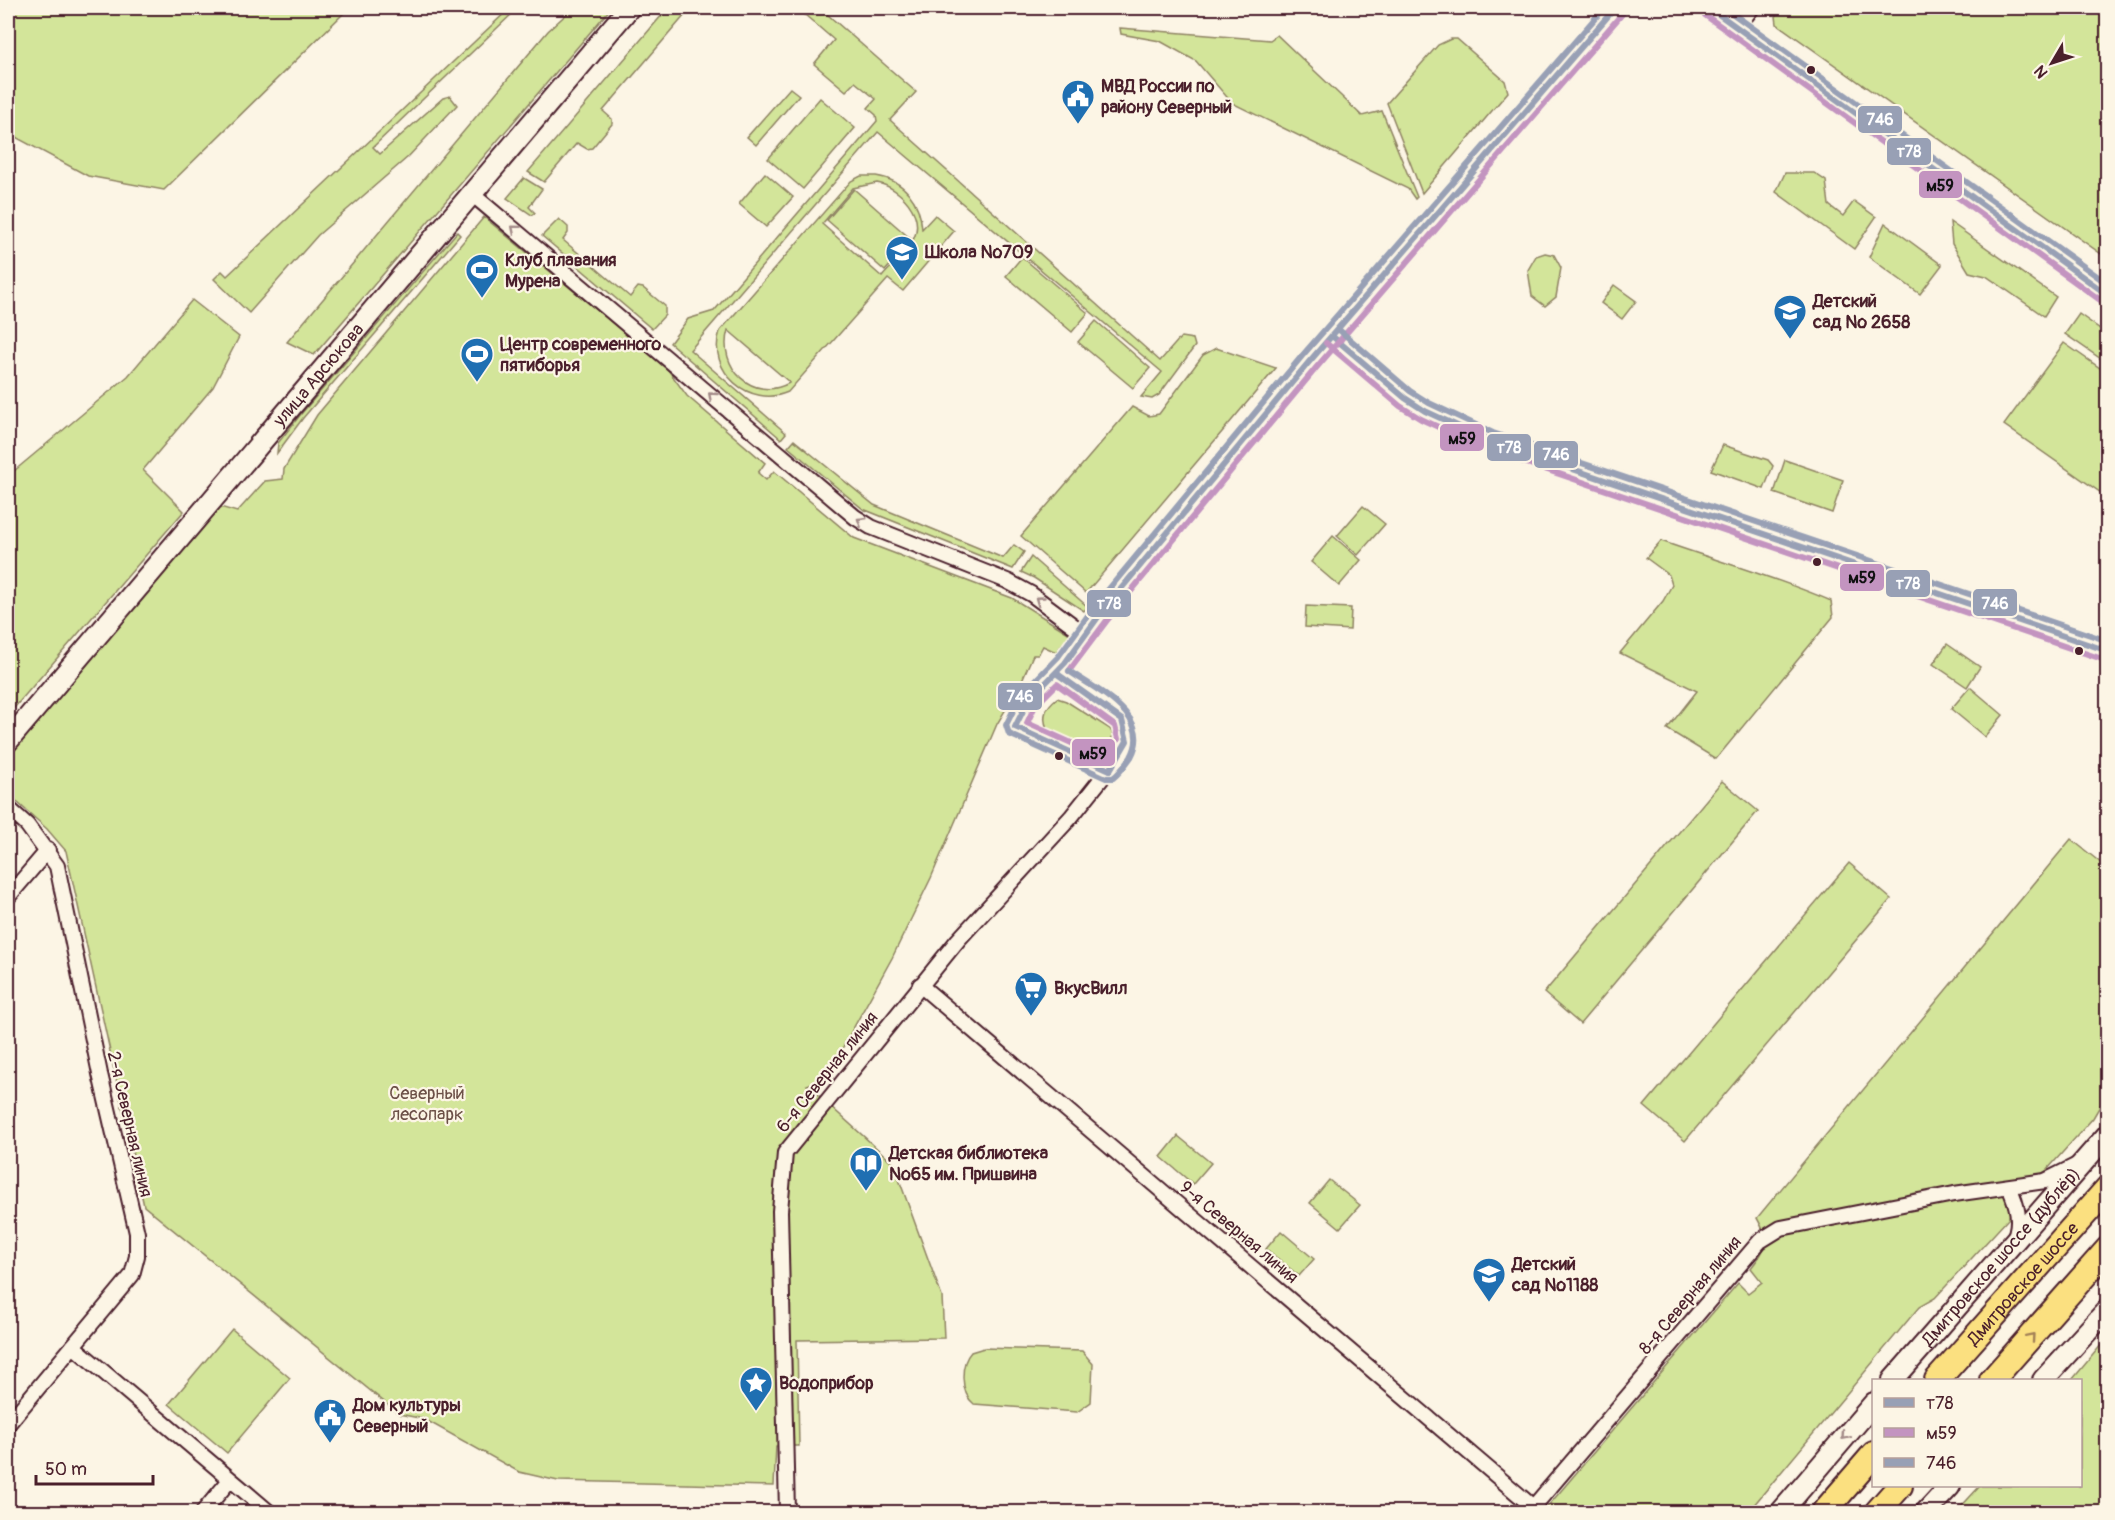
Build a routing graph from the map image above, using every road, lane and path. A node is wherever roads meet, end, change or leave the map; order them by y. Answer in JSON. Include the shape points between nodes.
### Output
{"nodes":[{"id":1,"x":629,"y":8,"type":"edge"},
{"id":2,"x":1615,"y":8,"type":"edge"},
{"id":3,"x":1710,"y":8,"type":"edge"},
{"id":4,"x":1752,"y":8,"type":"edge"},
{"id":5,"x":1737,"y":27,"type":"junction"},
{"id":6,"x":472,"y":194,"type":"junction"},
{"id":7,"x":2108,"y":294,"type":"edge"},
{"id":8,"x":1332,"y":336,"type":"junction"},
{"id":9,"x":1086,"y":635,"type":"junction"},
{"id":10,"x":2108,"y":651,"type":"edge"},
{"id":11,"x":1056,"y":673,"type":"junction"},
{"id":12,"x":8,"y":741,"type":"edge"},
{"id":13,"x":1110,"y":770,"type":"junction"},
{"id":14,"x":8,"y":808,"type":"edge"},
{"id":15,"x":48,"y":850,"type":"junction"},
{"id":16,"x":8,"y":897,"type":"edge"},
{"id":17,"x":920,"y":985,"type":"junction"},
{"id":18,"x":2108,"y":1134,"type":"edge"},
{"id":19,"x":2084,"y":1161,"type":"junction"},
{"id":20,"x":2009,"y":1187,"type":"junction"},
{"id":21,"x":2108,"y":1188,"type":"edge"},
{"id":22,"x":2011,"y":1245,"type":"junction"},
{"id":23,"x":2108,"y":1250,"type":"edge"},
{"id":24,"x":2108,"y":1309,"type":"edge"},
{"id":25,"x":73,"y":1346,"type":"junction"},
{"id":26,"x":1894,"y":1379,"type":"edge"},
{"id":27,"x":1938,"y":1379,"type":"edge"},
{"id":28,"x":1993,"y":1379,"type":"edge"},
{"id":29,"x":2044,"y":1379,"type":"edge"},
{"id":30,"x":1872,"y":1405,"type":"edge"},
{"id":31,"x":8,"y":1424,"type":"edge"},
{"id":32,"x":1872,"y":1456,"type":"edge"},
{"id":33,"x":230,"y":1480,"type":"junction"},
{"id":34,"x":1898,"y":1487,"type":"edge"},
{"id":35,"x":1948,"y":1487,"type":"edge"},
{"id":36,"x":1531,"y":1510,"type":"edge"},
{"id":37,"x":203,"y":1512,"type":"edge"},
{"id":38,"x":269,"y":1512,"type":"edge"},
{"id":39,"x":787,"y":1512,"type":"edge"},
{"id":40,"x":1781,"y":1512,"type":"edge"},
{"id":41,"x":1824,"y":1512,"type":"edge"},
{"id":42,"x":1877,"y":1512,"type":"edge"},
{"id":43,"x":1926,"y":1512,"type":"edge"}],
"edges":[{"from":1,"to":6,"type":"street","name":"улица Арсюкова"},
{"from":2,"to":8,"type":"street"},
{"from":3,"to":5,"type":"street"},
{"from":4,"to":5,"type":"street"},
{"from":5,"to":7,"type":"street"},
{"from":9,"to":6,"type":"street","one_way":true,"via":[[1007,581],[855,517]]},
{"from":6,"to":12,"type":"street","name":"улица Арсюкова"},
{"from":8,"to":9,"type":"street"},
{"from":8,"to":10,"type":"street","via":[[1405,398],[1490,441]]},
{"from":9,"to":11,"type":"street"},
{"from":11,"to":13,"type":"street","name":"6-я Северная линия","via":[[1122,720],[1128,744]]},
{"from":11,"to":13,"type":"street","via":[[1028,701],[1015,727]]},
{"from":13,"to":17,"type":"street","name":"6-я Северная линия"},
{"from":14,"to":15,"type":"street","name":"2-я Северная линия"},
{"from":15,"to":16,"type":"street"},
{"from":15,"to":25,"type":"street","name":"2-я Северная линия","via":[[57,866],[137,1233],[132,1275]]},
{"from":17,"to":36,"type":"street","name":"9-я Северная линия"},
{"from":17,"to":39,"type":"street","name":"6-я Северная линия","via":[[785,1153],[780,1211]]},
{"from":18,"to":19,"type":"street","name":"Дмитровское шоссе (дублёр)"},
{"from":19,"to":20,"type":"street","name":"8-я Северная линия","via":[[2045,1181]]},
{"from":19,"to":22,"type":"street","name":"Дмитровское шоссе (дублёр)"},
{"from":20,"to":22,"type":"street","via":[[2019,1229]]},
{"from":20,"to":36,"type":"street","name":"8-я Северная линия","via":[[1953,1194],[1781,1228],[1760,1241]]},
{"from":21,"to":27,"type":"highway","name":"Дмитровское шоссе"},
{"from":22,"to":26,"type":"street","name":"Дмитровское шоссе (дублёр)"},
{"from":28,"to":23,"type":"highway","one_way":true},
{"from":24,"to":29,"type":"street"},
{"from":25,"to":31,"type":"street","name":"2-я Северная линия"},
{"from":25,"to":33,"type":"street"},
{"from":30,"to":40,"type":"street","one_way":true},
{"from":32,"to":41,"type":"highway"},
{"from":33,"to":37,"type":"street"},
{"from":33,"to":38,"type":"street"},
{"from":34,"to":42,"type":"highway"},
{"from":35,"to":43,"type":"street"}]}
